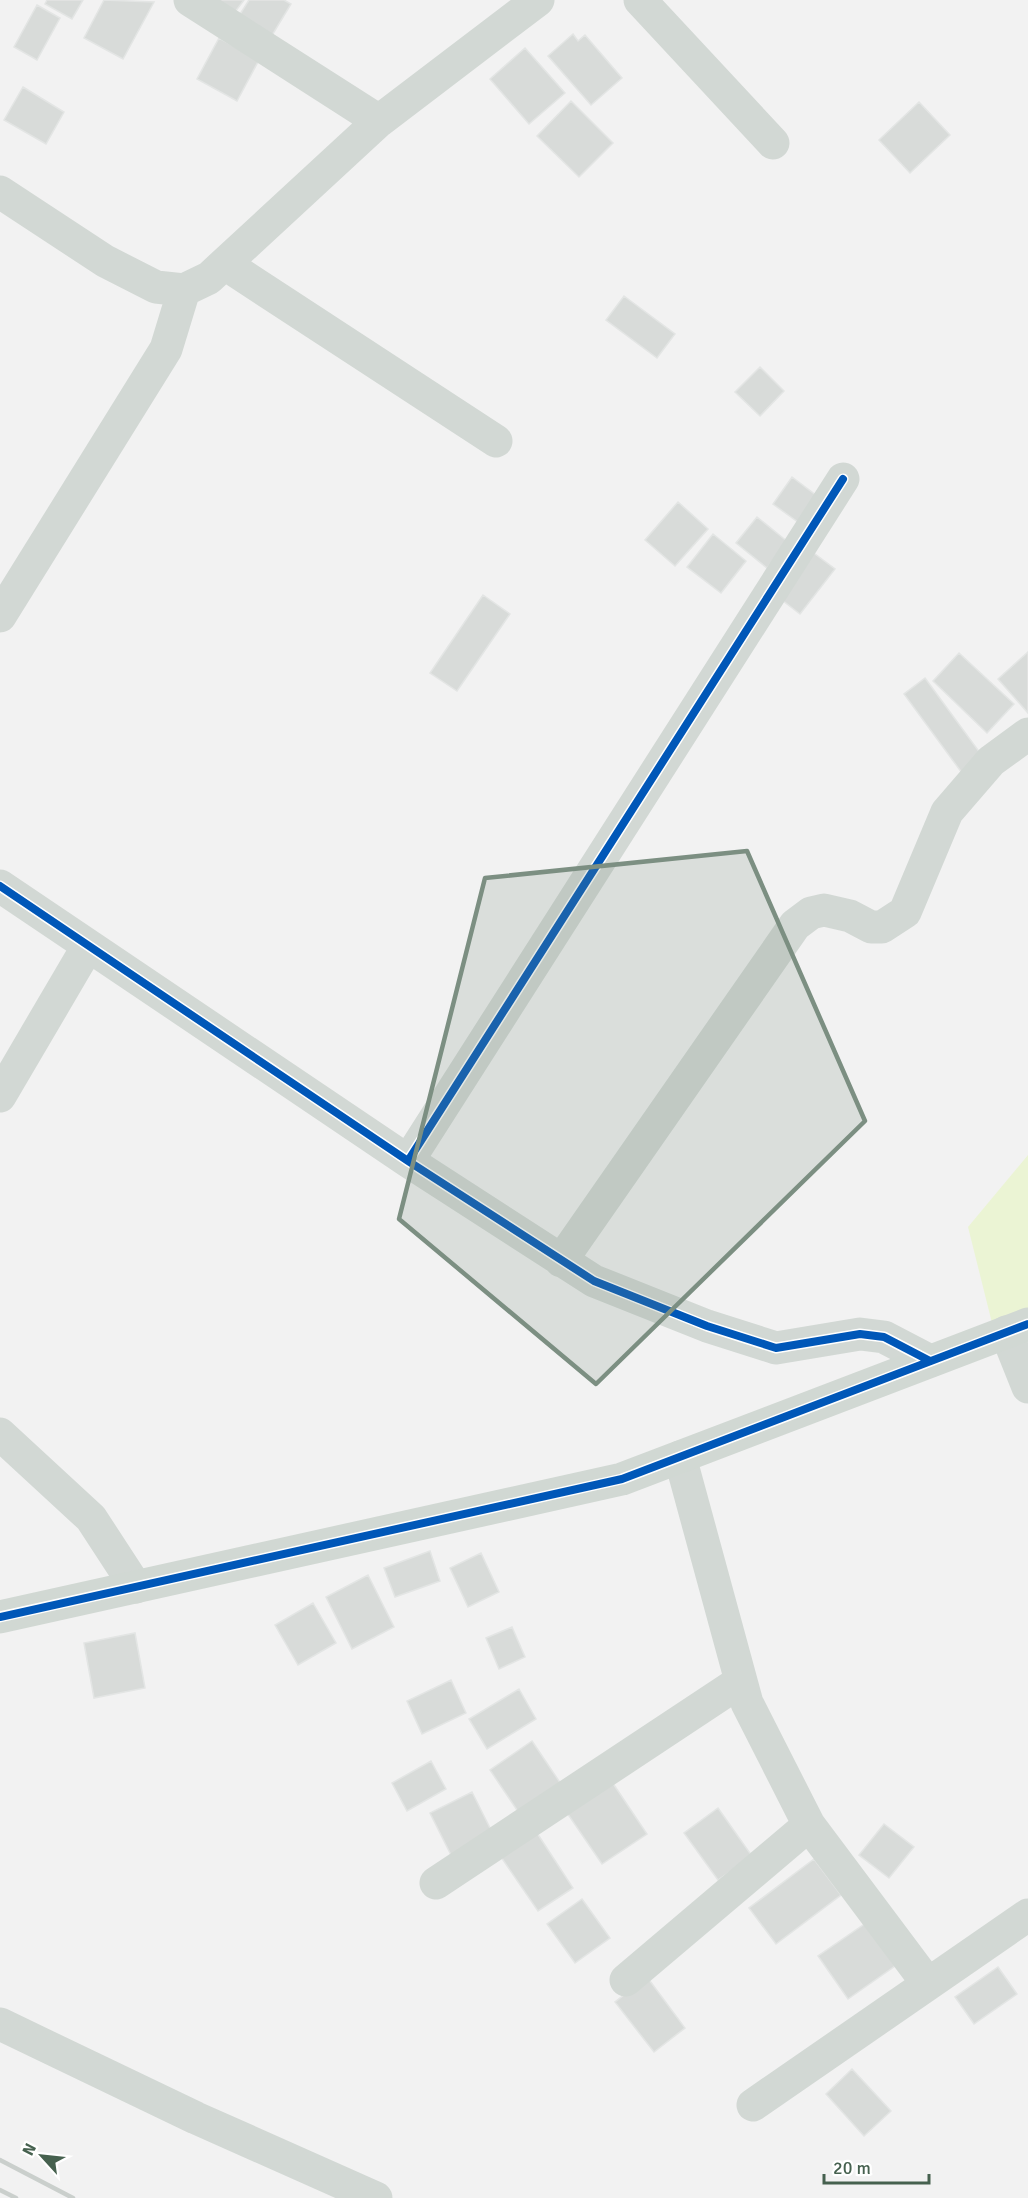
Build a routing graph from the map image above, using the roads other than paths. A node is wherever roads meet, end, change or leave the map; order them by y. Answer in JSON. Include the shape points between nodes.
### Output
{"nodes":[{"id":1,"x":190,"y":0,"type":"edge"},
{"id":2,"x":538,"y":0,"type":"edge"},
{"id":3,"x":640,"y":0,"type":"edge"},
{"id":4,"x":379,"y":121,"type":"junction"},
{"id":5,"x":773,"y":142,"type":"dead end"},
{"id":6,"x":0,"y":192,"type":"edge"},
{"id":7,"x":225,"y":264,"type":"junction"},
{"id":8,"x":184,"y":290,"type":"junction"},
{"id":9,"x":496,"y":441,"type":"dead end"},
{"id":10,"x":843,"y":479,"type":"dead end"},
{"id":11,"x":0,"y":616,"type":"edge"},
{"id":12,"x":1028,"y":734,"type":"edge"},
{"id":13,"x":0,"y":886,"type":"edge"},
{"id":14,"x":88,"y":946,"type":"junction"},
{"id":15,"x":0,"y":1096,"type":"edge"},
{"id":16,"x":408,"y":1161,"type":"junction"},
{"id":17,"x":561,"y":1261,"type":"junction"},
{"id":18,"x":1017,"y":1328,"type":"edge"},
{"id":19,"x":930,"y":1361,"type":"junction"},
{"id":20,"x":1028,"y":1387,"type":"edge"},
{"id":21,"x":0,"y":1434,"type":"edge"},
{"id":22,"x":680,"y":1457,"type":"junction"},
{"id":23,"x":136,"y":1587,"type":"junction"},
{"id":24,"x":0,"y":1617,"type":"edge"},
{"id":25,"x":741,"y":1681,"type":"junction"},
{"id":26,"x":809,"y":1825,"type":"junction"},
{"id":27,"x":436,"y":1883,"type":"dead end"},
{"id":28,"x":1028,"y":1915,"type":"edge"},
{"id":29,"x":626,"y":1980,"type":"dead end"},
{"id":30,"x":928,"y":1984,"type":"junction"},
{"id":31,"x":0,"y":2024,"type":"edge"},
{"id":32,"x":753,"y":2105,"type":"dead end"},
{"id":33,"x":376,"y":2198,"type":"edge"}],
"edges":[{"from":1,"to":4,"type":"street"},
{"from":2,"to":4,"type":"street"},
{"from":3,"to":5,"type":"street"},
{"from":4,"to":7,"type":"street"},
{"from":6,"to":8,"type":"street","via":[[105,261],[156,287]]},
{"from":7,"to":8,"type":"street"},
{"from":7,"to":9,"type":"street"},
{"from":8,"to":11,"type":"street","via":[[166,349]]},
{"from":10,"to":16,"type":"street"},
{"from":12,"to":17,"type":"street","via":[[991,761],[947,812],[905,912],[882,927],[871,927],[850,916],[824,910],[810,913],[795,925]]},
{"from":13,"to":14,"type":"street"},
{"from":14,"to":15,"type":"street"},
{"from":14,"to":16,"type":"street"},
{"from":16,"to":17,"type":"street"},
{"from":17,"to":19,"type":"street","via":[[594,1281],[707,1326],[776,1348],[860,1334],[884,1337]]},
{"from":18,"to":19,"type":"street"},
{"from":18,"to":20,"type":"street"},
{"from":19,"to":22,"type":"street"},
{"from":21,"to":23,"type":"street","via":[[91,1518]]},
{"from":22,"to":23,"type":"street","via":[[622,1479]]},
{"from":22,"to":25,"type":"street"},
{"from":23,"to":24,"type":"street"},
{"from":25,"to":26,"type":"street","via":[[747,1703]]},
{"from":25,"to":27,"type":"street"},
{"from":26,"to":29,"type":"street"},
{"from":26,"to":30,"type":"street"},
{"from":28,"to":30,"type":"street"},
{"from":30,"to":32,"type":"street"},
{"from":31,"to":33,"type":"street"}]}
